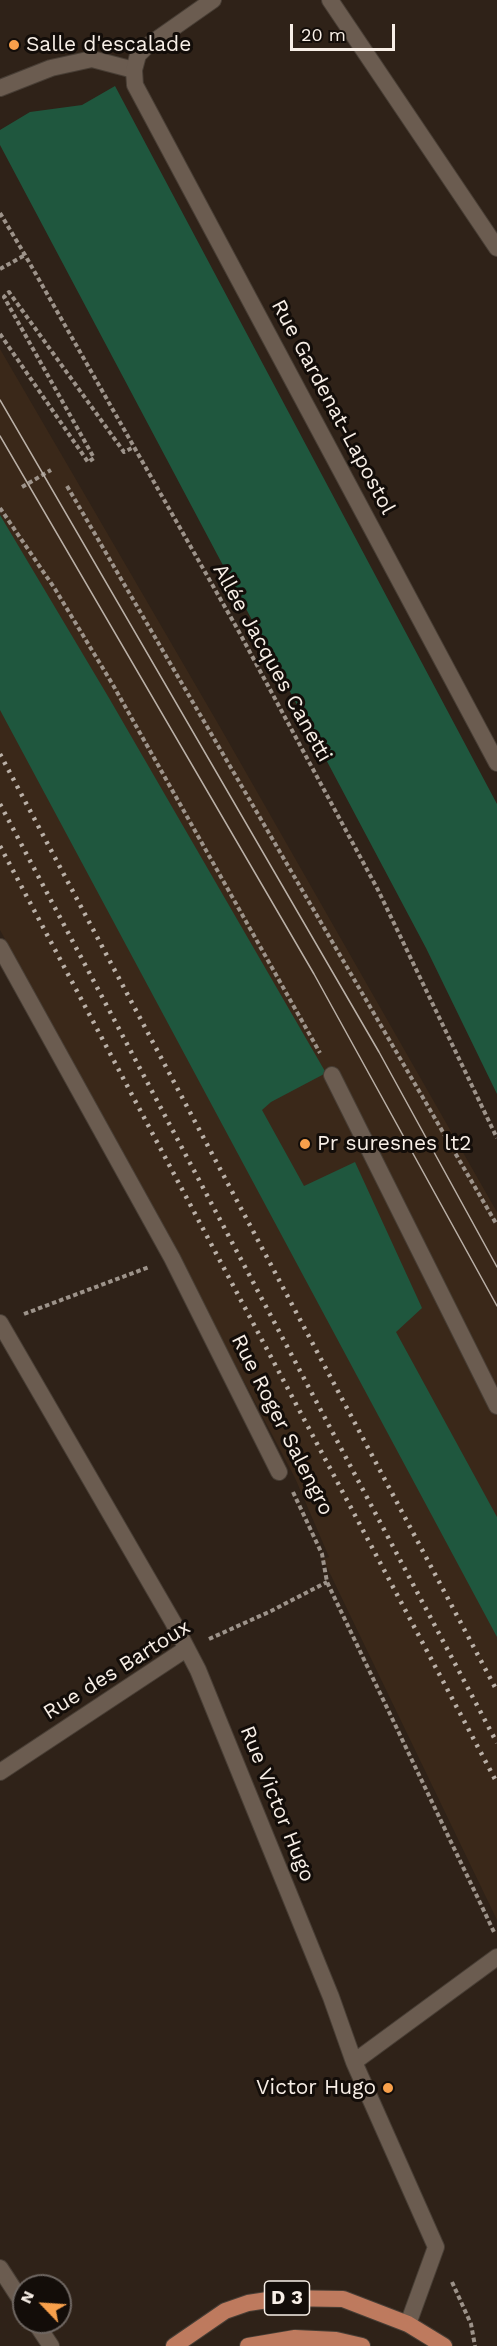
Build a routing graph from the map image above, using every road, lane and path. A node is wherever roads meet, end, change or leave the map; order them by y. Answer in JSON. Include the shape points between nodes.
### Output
{"nodes":[{"id":1,"x":213,"y":0,"type":"edge"},
{"id":2,"x":330,"y":0,"type":"edge"},
{"id":3,"x":134,"y":70,"type":"junction"},
{"id":4,"x":0,"y":88,"type":"edge"},
{"id":5,"x":0,"y":213,"type":"edge"},
{"id":6,"x":497,"y":248,"type":"edge"},
{"id":7,"x":25,"y":255,"type":"junction"},
{"id":8,"x":0,"y":269,"type":"edge"},
{"id":9,"x":0,"y":334,"type":"edge"},
{"id":10,"x":134,"y":447,"type":"junction"},
{"id":11,"x":51,"y":470,"type":"dead end"},
{"id":12,"x":67,"y":486,"type":"dead end"},
{"id":13,"x":22,"y":488,"type":"dead end"},
{"id":14,"x":0,"y":508,"type":"edge"},
{"id":15,"x":497,"y":763,"type":"edge"},
{"id":16,"x":0,"y":947,"type":"edge"},
{"id":17,"x":332,"y":1075,"type":"joint"},
{"id":18,"x":497,"y":1138,"type":"edge"},
{"id":19,"x":497,"y":1225,"type":"edge"},
{"id":20,"x":172,"y":1258,"type":"junction"},
{"id":21,"x":0,"y":1323,"type":"edge"},
{"id":22,"x":497,"y":1406,"type":"edge"},
{"id":23,"x":279,"y":1472,"type":"joint"},
{"id":24,"x":327,"y":1582,"type":"junction"},
{"id":25,"x":186,"y":1650,"type":"junction"},
{"id":26,"x":0,"y":1772,"type":"edge"},
{"id":27,"x":497,"y":1937,"type":"edge"},
{"id":28,"x":497,"y":1957,"type":"edge"},
{"id":29,"x":354,"y":2062,"type":"junction"},
{"id":30,"x":436,"y":2247,"type":"junction"},
{"id":31,"x":0,"y":2268,"type":"edge"},
{"id":32,"x":12,"y":2286,"type":"edge"},
{"id":33,"x":408,"y":2324,"type":"junction"},
{"id":34,"x":174,"y":2346,"type":"edge"},
{"id":35,"x":248,"y":2346,"type":"edge"},
{"id":36,"x":362,"y":2346,"type":"edge"},
{"id":37,"x":444,"y":2346,"type":"edge"},
{"id":38,"x":475,"y":2346,"type":"edge"}],
"edges":[{"from":1,"to":3,"type":"street","via":[[146,46],[138,55]]},
{"from":2,"to":6,"type":"street"},
{"from":3,"to":4,"type":"street","via":[[92,59],[51,68]]},
{"from":3,"to":15,"type":"street","name":"Rue Gardenat-Lapostol","via":[[135,85]]},
{"from":5,"to":7,"type":"path","name":"Allée Jacques Canetti"},
{"from":7,"to":8,"type":"path"},
{"from":7,"to":10,"type":"path","name":"Allée Jacques Canetti"},
{"from":9,"to":10,"type":"path","via":[[88,462],[94,458],[4,297],[9,292],[124,452]]},
{"from":10,"to":18,"type":"path","name":"Allée Jacques Canetti","via":[[378,890]]},
{"from":11,"to":13,"type":"path"},
{"from":12,"to":19,"type":"path"},
{"from":14,"to":17,"type":"path","via":[[113,685]]},
{"from":16,"to":20,"type":"street","name":"Rue Roger Salengro"},
{"from":17,"to":22,"type":"street"},
{"from":20,"to":21,"type":"path"},
{"from":20,"to":23,"type":"street","name":"Rue Roger Salengro"},
{"from":21,"to":25,"type":"street","name":"Rue Victor Hugo"},
{"from":23,"to":24,"type":"path","name":"Rue Roger Salengro","via":[[295,1494],[318,1544]]},
{"from":24,"to":25,"type":"path","name":"Rue des Bartoux"},
{"from":24,"to":27,"type":"path","name":"Rue Roger Salengro"},
{"from":25,"to":26,"type":"street","name":"Rue des Bartoux"},
{"from":25,"to":29,"type":"street","name":"Rue Victor Hugo","via":[[331,1997]]},
{"from":28,"to":29,"type":"street"},
{"from":29,"to":30,"type":"street","name":"Rue Victor Hugo"},
{"from":30,"to":33,"type":"street"},
{"from":30,"to":38,"type":"path","via":[[471,2325]]},
{"from":31,"to":32,"type":"street"},
{"from":33,"to":34,"type":"main road","number":"D 3","via":[[343,2300],[281,2298],[225,2311]]},
{"from":33,"to":37,"type":"main road","number":"D 3"},
{"from":35,"to":36,"type":"main road","number":"D 3","via":[[295,2338]]}]}
